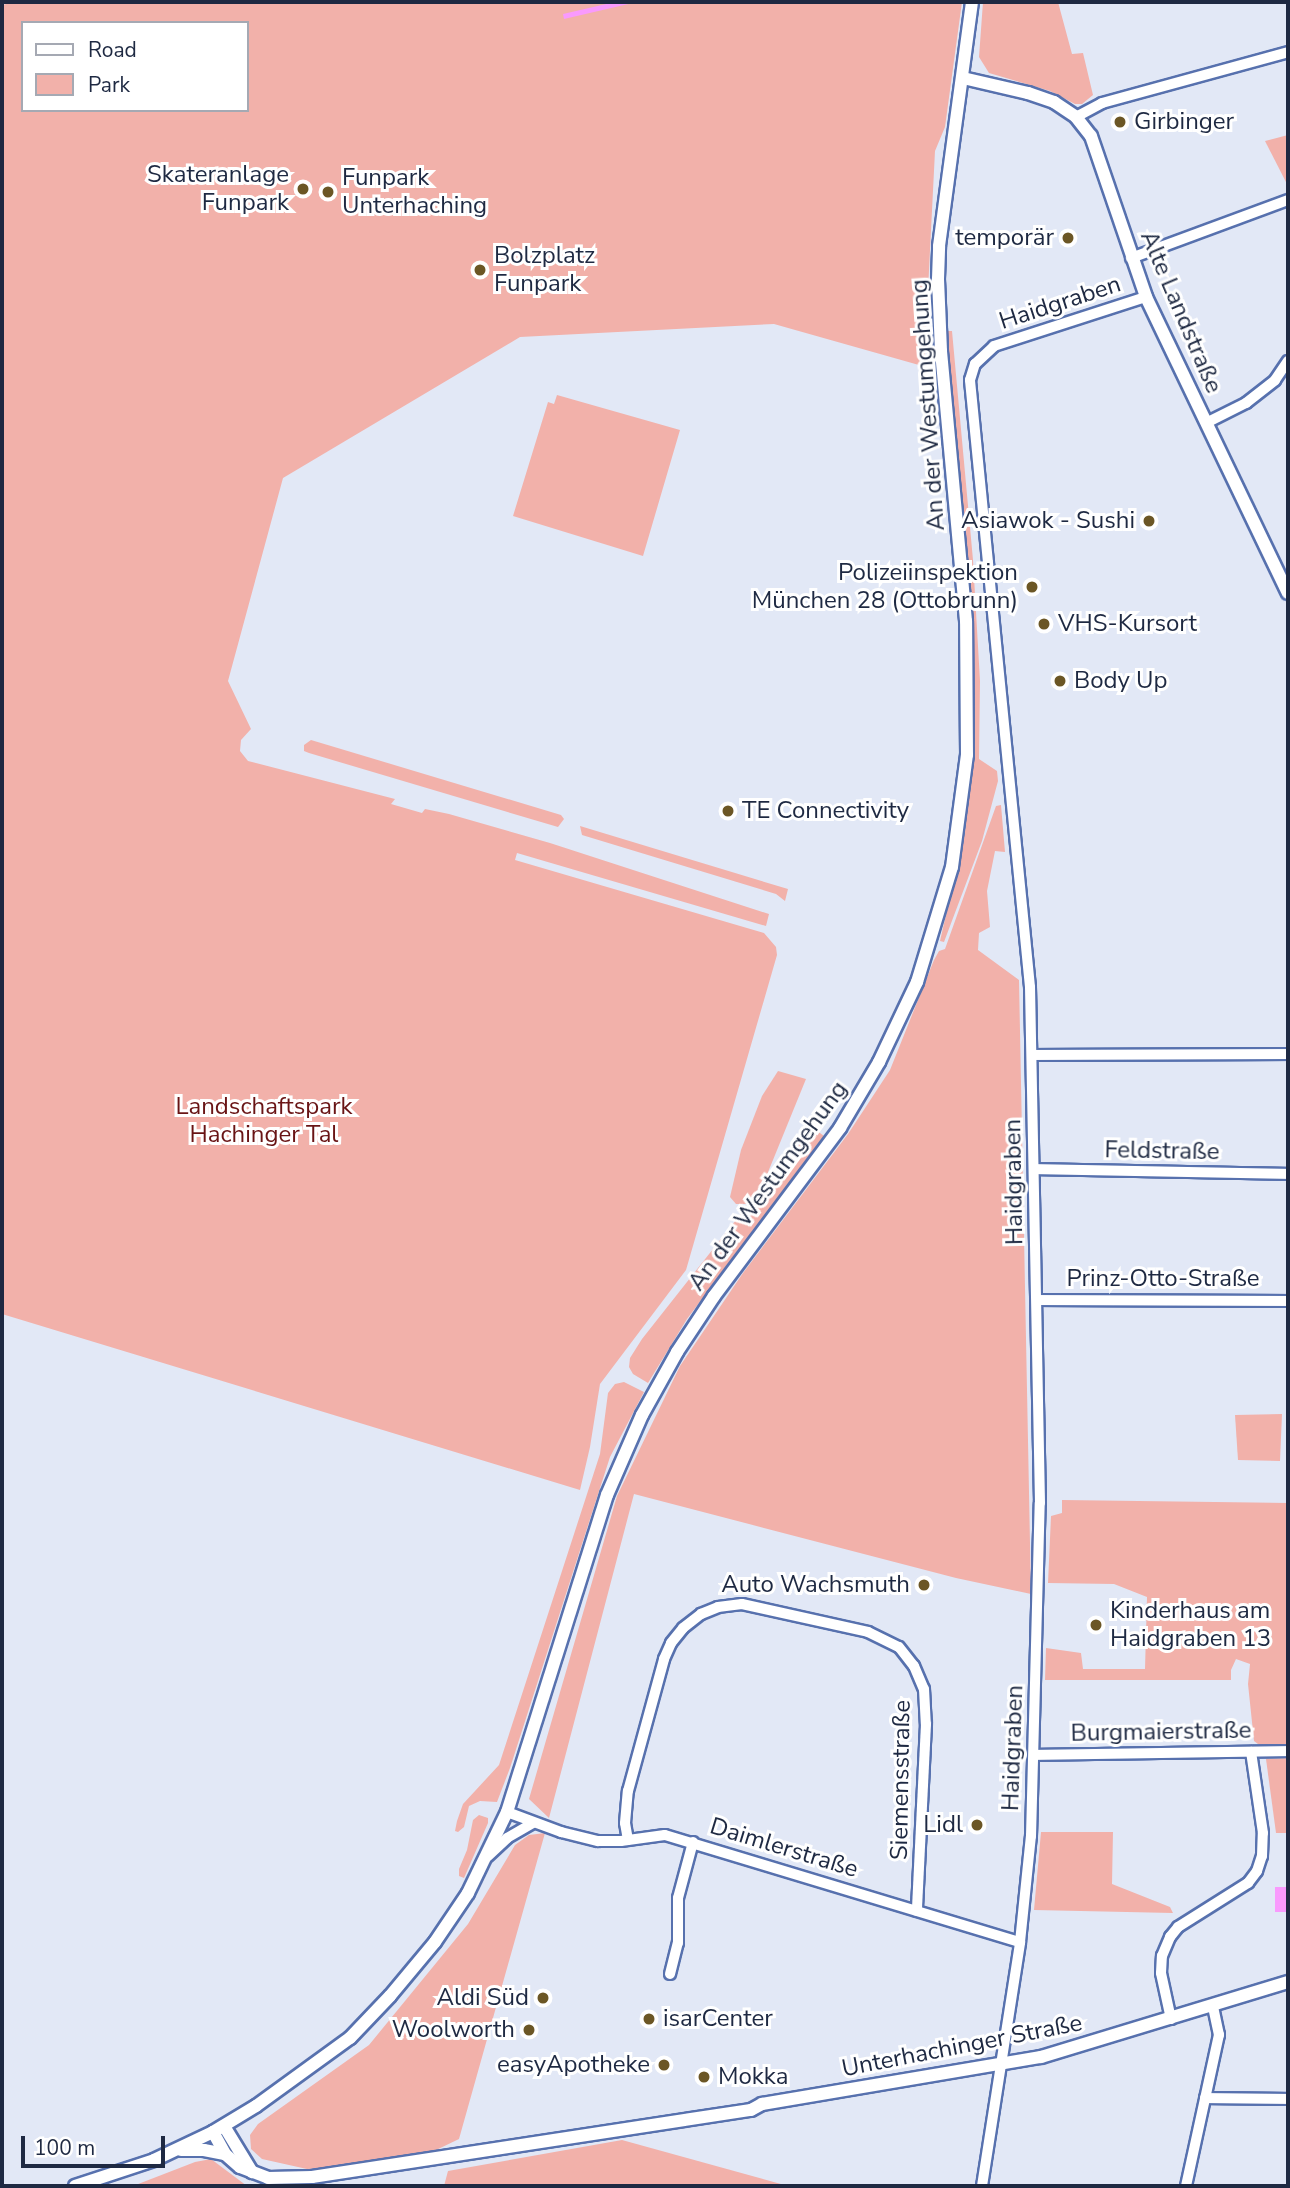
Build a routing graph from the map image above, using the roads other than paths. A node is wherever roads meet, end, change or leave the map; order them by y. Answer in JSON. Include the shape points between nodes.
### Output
{"nodes":[{"id":1,"x":972,"y":2,"type":"edge"},
{"id":2,"x":1288,"y":52,"type":"edge"},
{"id":3,"x":963,"y":78,"type":"junction"},
{"id":4,"x":1076,"y":117,"type":"junction"},
{"id":5,"x":1288,"y":200,"type":"edge"},
{"id":6,"x":1131,"y":258,"type":"junction"},
{"id":7,"x":1146,"y":297,"type":"junction"},
{"id":8,"x":1288,"y":361,"type":"edge"},
{"id":9,"x":1206,"y":423,"type":"junction"},
{"id":10,"x":1288,"y":593,"type":"edge"},
{"id":11,"x":1033,"y":1055,"type":"junction"},
{"id":12,"x":1288,"y":1055,"type":"edge"},
{"id":13,"x":1035,"y":1169,"type":"junction"},
{"id":14,"x":1288,"y":1174,"type":"edge"},
{"id":15,"x":1037,"y":1300,"type":"junction"},
{"id":16,"x":1288,"y":1301,"type":"edge"},
{"id":17,"x":1288,"y":1751,"type":"edge"},
{"id":18,"x":1251,"y":1752,"type":"junction"},
{"id":19,"x":1034,"y":1755,"type":"junction"},
{"id":20,"x":507,"y":1812,"type":"junction"},
{"id":21,"x":533,"y":1823,"type":"junction"},
{"id":22,"x":628,"y":1840,"type":"junction"},
{"id":23,"x":692,"y":1842,"type":"junction"},
{"id":24,"x":487,"y":1856,"type":"junction"},
{"id":25,"x":917,"y":1911,"type":"junction"},
{"id":26,"x":1020,"y":1942,"type":"junction"},
{"id":27,"x":670,"y":1974,"type":"dead end"},
{"id":28,"x":1288,"y":1982,"type":"edge"},
{"id":29,"x":1213,"y":2007,"type":"junction"},
{"id":30,"x":1171,"y":2019,"type":"junction"},
{"id":31,"x":1000,"y":2065,"type":"junction"},
{"id":32,"x":1205,"y":2098,"type":"junction"},
{"id":33,"x":1288,"y":2099,"type":"edge"},
{"id":34,"x":219,"y":2129,"type":"junction"},
{"id":35,"x":177,"y":2150,"type":"junction"},
{"id":36,"x":225,"y":2154,"type":"junction"},
{"id":37,"x":252,"y":2172,"type":"junction"},
{"id":38,"x":75,"y":2186,"type":"edge"},
{"id":39,"x":982,"y":2186,"type":"edge"},
{"id":40,"x":1186,"y":2186,"type":"edge"}],
"edges":[{"from":1,"to":3,"type":"main road","name":"An der Westumgehung"},
{"from":2,"to":4,"type":"street","via":[[1102,103]]},
{"from":3,"to":4,"type":"main road","name":"Alte Landstraße","via":[[1028,93],[1054,102]]},
{"from":3,"to":20,"type":"main road","name":"An der Westumgehung","via":[[938,279],[968,671],[963,798],[949,878],[923,966],[879,1062],[840,1128],[694,1325],[642,1415],[607,1495]]},
{"from":4,"to":6,"type":"main road","name":"Alte Landstraße","via":[[1099,153]]},
{"from":5,"to":6,"type":"street"},
{"from":6,"to":7,"type":"main road","name":"Alte Landstraße"},
{"from":7,"to":9,"type":"main road","name":"Alte Landstraße"},
{"from":7,"to":11,"type":"street","name":"Haidgraben","via":[[993,346],[975,365],[970,380],[1023,906]]},
{"from":8,"to":9,"type":"street","via":[[1275,380],[1245,403]]},
{"from":9,"to":10,"type":"main road","name":"Alte Landstraße"},
{"from":11,"to":12,"type":"street"},
{"from":11,"to":13,"type":"street","name":"Haidgraben"},
{"from":13,"to":14,"type":"street","name":"Feldstraße"},
{"from":13,"to":15,"type":"street","name":"Haidgraben"},
{"from":15,"to":16,"type":"street","name":"Prinz-Otto-Straße"},
{"from":15,"to":19,"type":"street","name":"Haidgraben","via":[[1040,1528]]},
{"from":17,"to":18,"type":"street","name":"Burgmaierstraße"},
{"from":18,"to":19,"type":"street","name":"Burgmaierstraße"},
{"from":18,"to":30,"type":"street","via":[[1262,1856],[1248,1883],[1170,1937],[1161,1973]]},
{"from":19,"to":26,"type":"street","name":"Haidgraben"},
{"from":20,"to":21,"type":"street","name":"Daimlerstraße"},
{"from":20,"to":24,"type":"main road","name":"An der Westumgehung"},
{"from":21,"to":22,"type":"street","name":"Daimlerstraße","via":[[598,1841]]},
{"from":21,"to":24,"type":"street"},
{"from":22,"to":23,"type":"street","name":"Daimlerstraße","via":[[665,1835]]},
{"from":22,"to":25,"type":"street","name":"Siemensstraße","via":[[628,1791],[664,1659],[683,1628],[718,1607],[742,1604],[868,1632],[899,1647],[914,1666],[923,1689],[926,1724]]},
{"from":23,"to":25,"type":"street","name":"Daimlerstraße"},
{"from":23,"to":27,"type":"street","via":[[678,1898],[678,1943]]},
{"from":24,"to":34,"type":"main road","name":"An der Westumgehung","via":[[452,1917],[390,1996],[350,2038]]},
{"from":25,"to":26,"type":"street","name":"Daimlerstraße"},
{"from":26,"to":31,"type":"street","name":"Haidgraben"},
{"from":28,"to":29,"type":"main road","name":"Unterhachinger Straße"},
{"from":29,"to":30,"type":"main road","name":"Unterhachinger Straße"},
{"from":29,"to":32,"type":"street","via":[[1219,2035]]},
{"from":30,"to":31,"type":"main road","name":"Unterhachinger Straße"},
{"from":31,"to":37,"type":"main road","name":"Unterhachinger Straße","via":[[293,2179]]},
{"from":31,"to":39,"type":"street","name":"Haidgraben"},
{"from":32,"to":33,"type":"street"},
{"from":32,"to":40,"type":"street"},
{"from":34,"to":35,"type":"main road","name":"An der Westumgehung"},
{"from":34,"to":36,"type":"main road"},
{"from":34,"to":37,"type":"main road"},
{"from":35,"to":36,"type":"main road"},
{"from":35,"to":38,"type":"main road","name":"An der Westumgehung"},
{"from":36,"to":37,"type":"main road"}]}
